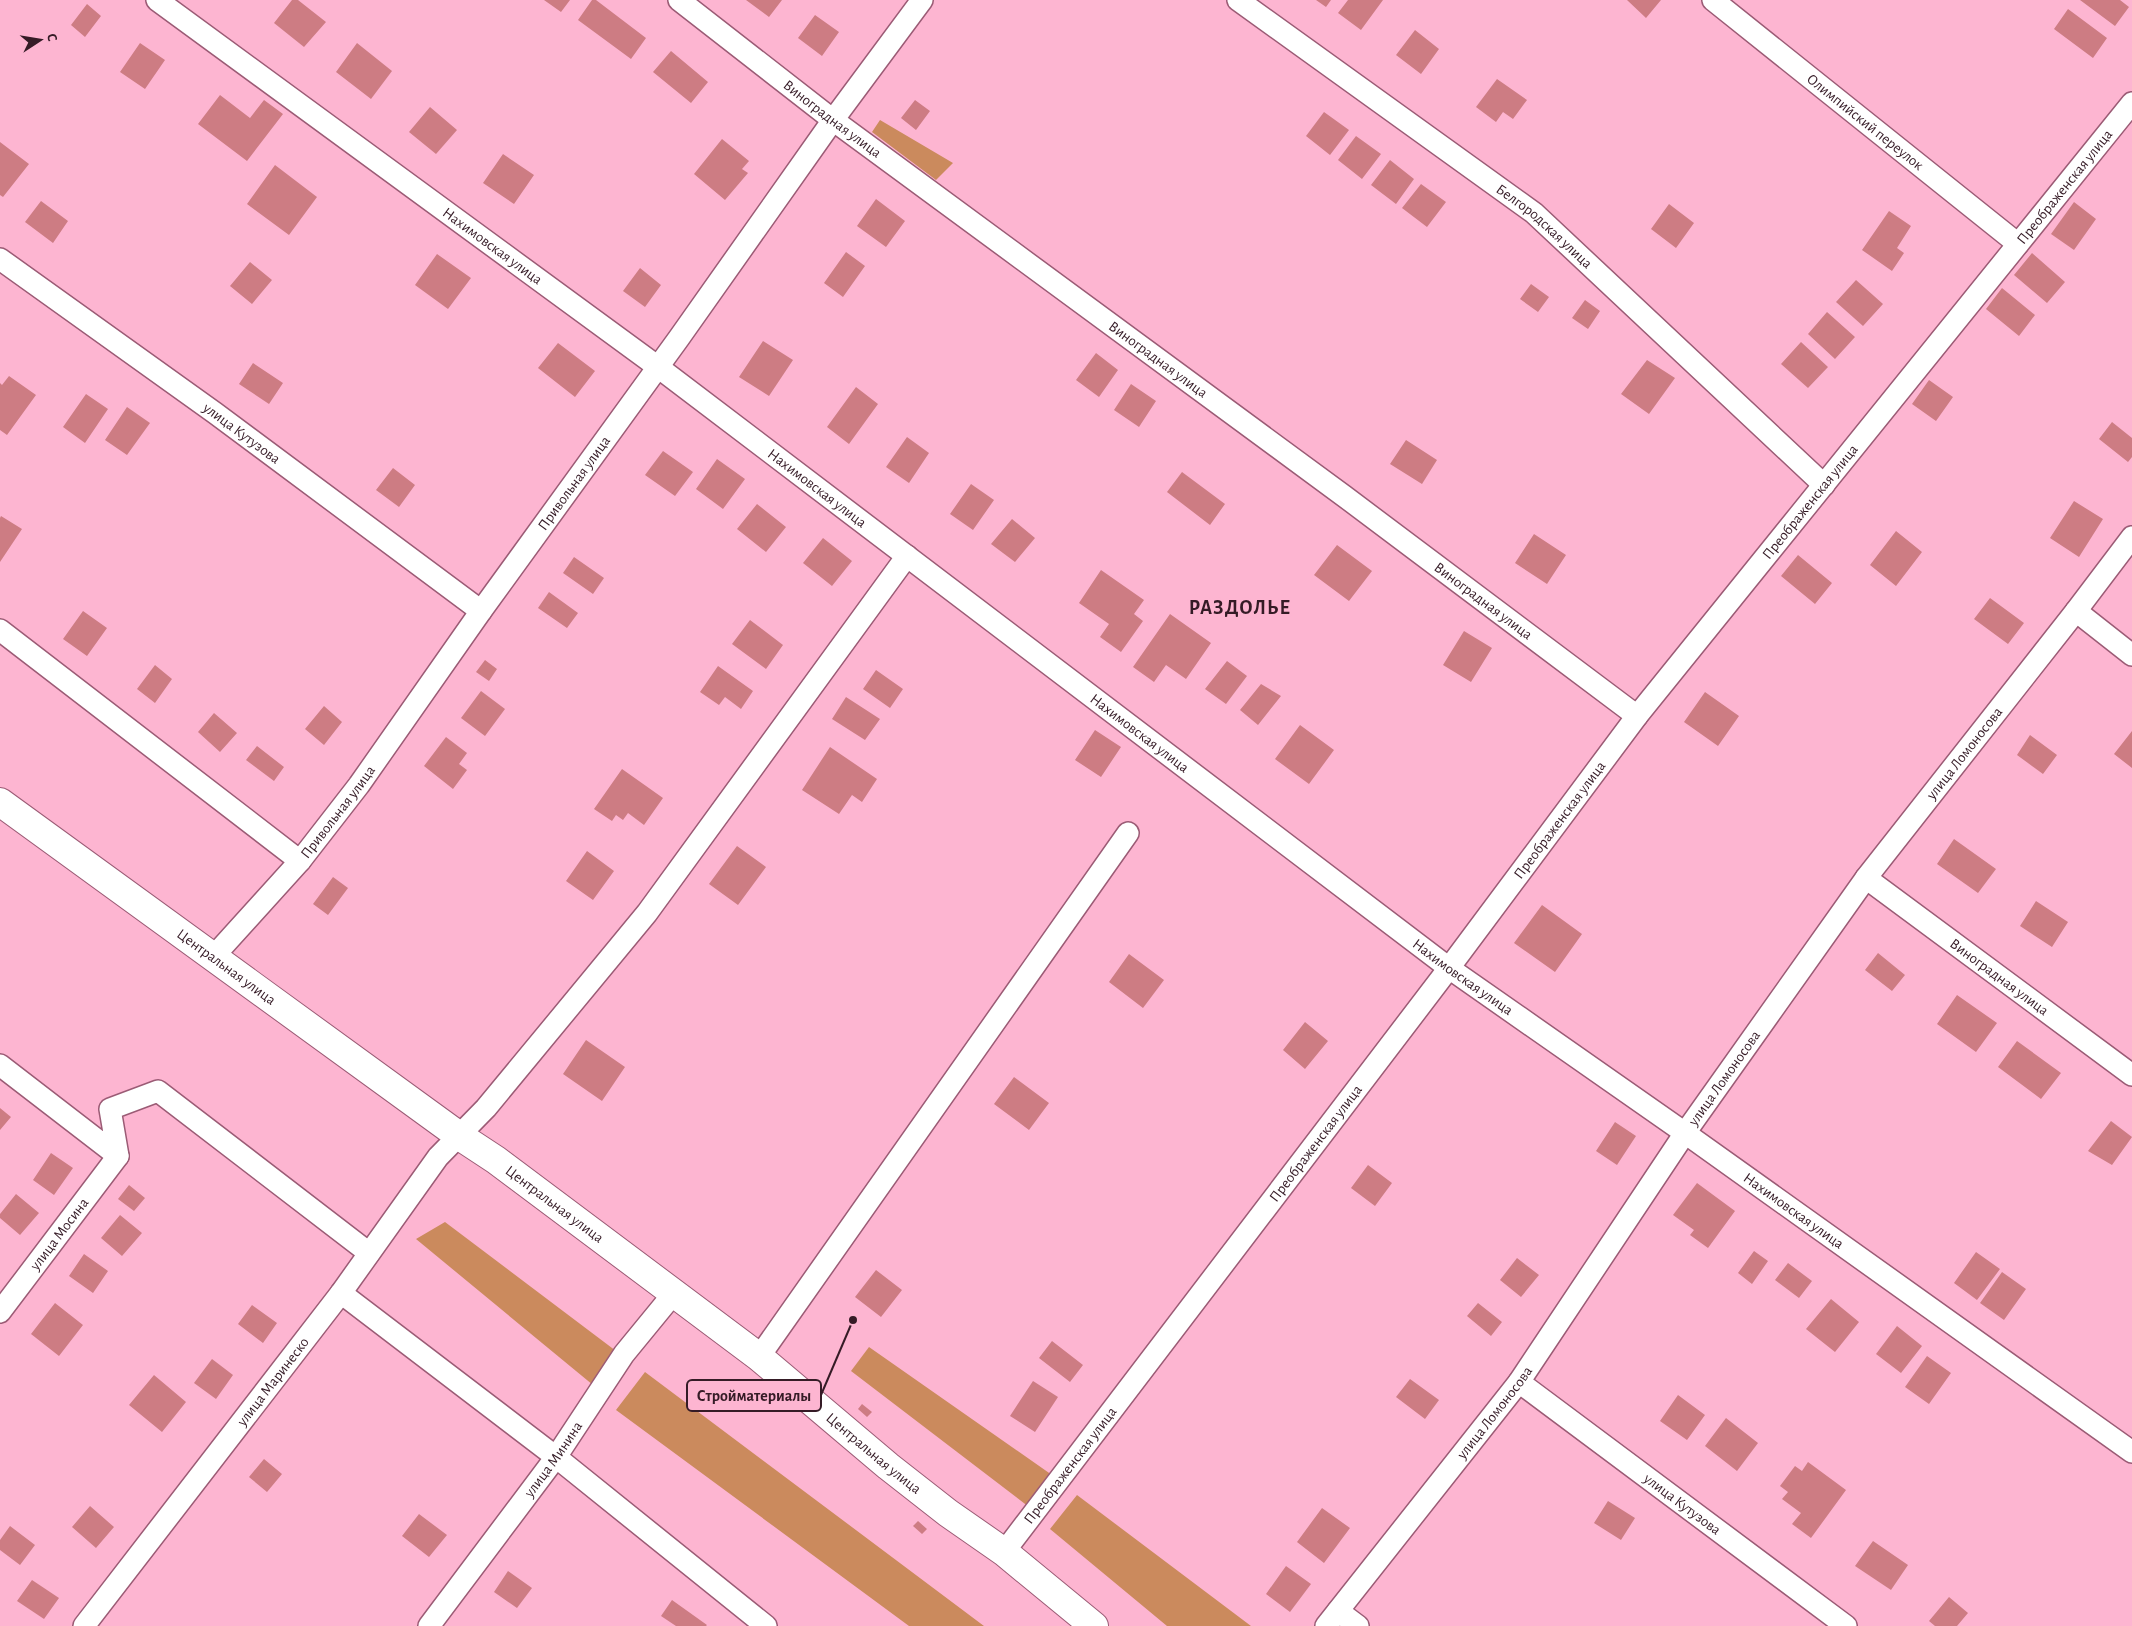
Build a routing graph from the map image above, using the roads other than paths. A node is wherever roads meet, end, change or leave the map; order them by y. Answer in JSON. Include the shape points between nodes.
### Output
{"nodes":[{"id":1,"x":157,"y":0,"type":"edge"},
{"id":2,"x":679,"y":0,"type":"edge"},
{"id":3,"x":922,"y":0,"type":"edge"},
{"id":4,"x":1238,"y":0,"type":"edge"},
{"id":5,"x":1713,"y":0,"type":"edge"},
{"id":6,"x":2132,"y":103,"type":"edge"},
{"id":7,"x":833,"y":120,"type":"junction"},
{"id":8,"x":2018,"y":244,"type":"junction"},
{"id":9,"x":0,"y":259,"type":"edge"},
{"id":10,"x":658,"y":367,"type":"junction"},
{"id":11,"x":1824,"y":485,"type":"junction"},
{"id":12,"x":2132,"y":537,"type":"edge"},
{"id":13,"x":907,"y":556,"type":"junction"},
{"id":14,"x":481,"y":611,"type":"junction"},
{"id":15,"x":2076,"y":611,"type":"junction"},
{"id":16,"x":0,"y":630,"type":"edge"},
{"id":17,"x":2132,"y":655,"type":"edge"},
{"id":18,"x":1638,"y":716,"type":"junction"},
{"id":19,"x":0,"y":802,"type":"edge"},
{"id":20,"x":1128,"y":833,"type":"dead end"},
{"id":21,"x":300,"y":862,"type":"junction"},
{"id":22,"x":1866,"y":878,"type":"junction"},
{"id":23,"x":214,"y":956,"type":"junction"},
{"id":24,"x":1449,"y":968,"type":"junction"},
{"id":25,"x":0,"y":1065,"type":"edge"},
{"id":26,"x":2132,"y":1075,"type":"edge"},
{"id":27,"x":1685,"y":1133,"type":"junction"},
{"id":28,"x":458,"y":1135,"type":"junction"},
{"id":29,"x":118,"y":1156,"type":"junction"},
{"id":30,"x":369,"y":1252,"type":"junction"},
{"id":31,"x":674,"y":1292,"type":"junction"},
{"id":32,"x":341,"y":1293,"type":"junction"},
{"id":33,"x":0,"y":1312,"type":"edge"},
{"id":34,"x":759,"y":1357,"type":"junction"},
{"id":35,"x":1519,"y":1382,"type":"junction"},
{"id":36,"x":2132,"y":1452,"type":"edge"},
{"id":37,"x":556,"y":1457,"type":"junction"},
{"id":38,"x":1004,"y":1552,"type":"junction"},
{"id":39,"x":1332,"y":1619,"type":"edge"},
{"id":40,"x":762,"y":1625,"type":"edge"},
{"id":41,"x":84,"y":1626,"type":"edge"},
{"id":42,"x":429,"y":1626,"type":"edge"},
{"id":43,"x":1094,"y":1626,"type":"edge"},
{"id":44,"x":1358,"y":1626,"type":"edge"},
{"id":45,"x":1846,"y":1626,"type":"edge"}],
"edges":[{"from":1,"to":10,"type":"street","name":"Нахимовская улица"},
{"from":2,"to":7,"type":"street","name":"Виноградная улица"},
{"from":3,"to":7,"type":"street","name":"Привольная улица"},
{"from":4,"to":11,"type":"street","name":"Белгородская улица","via":[[1534,213]]},
{"from":5,"to":8,"type":"street","name":"Олимпийский переулок"},
{"from":6,"to":8,"type":"street","name":"Преображенская улица"},
{"from":7,"to":10,"type":"street","name":"Привольная улица"},
{"from":7,"to":18,"type":"street","name":"Виноградная улица"},
{"from":8,"to":11,"type":"street","name":"Преображенская улица"},
{"from":9,"to":14,"type":"street","name":"улица Кутузова","via":[[215,413]]},
{"from":10,"to":13,"type":"street","name":"Нахимовская улица"},
{"from":10,"to":14,"type":"street","name":"Привольная улица"},
{"from":11,"to":18,"type":"street","name":"Преображенская улица"},
{"from":12,"to":15,"type":"street","name":"улица Ломоносова"},
{"from":13,"to":24,"type":"street","name":"Нахимовская улица"},
{"from":13,"to":28,"type":"street","via":[[647,913],[486,1108]]},
{"from":14,"to":21,"type":"street","name":"Привольная улица","via":[[360,785]]},
{"from":15,"to":17,"type":"street"},
{"from":15,"to":22,"type":"street","name":"улица Ломоносова"},
{"from":16,"to":21,"type":"street"},
{"from":18,"to":24,"type":"street","name":"Преображенская улица"},
{"from":19,"to":23,"type":"main road","name":"Центральная улица"},
{"from":20,"to":34,"type":"street"},
{"from":21,"to":23,"type":"street","name":"Привольная улица"},
{"from":22,"to":26,"type":"street","name":"Виноградная улица"},
{"from":22,"to":27,"type":"street","name":"улица Ломоносова"},
{"from":23,"to":28,"type":"main road","name":"Центральная улица"},
{"from":24,"to":27,"type":"street","name":"Нахимовская улица"},
{"from":24,"to":38,"type":"street","name":"Преображенская улица"},
{"from":25,"to":29,"type":"street"},
{"from":27,"to":35,"type":"street","name":"улица Ломоносова"},
{"from":27,"to":36,"type":"street","name":"Нахимовская улица"},
{"from":28,"to":30,"type":"street","name":"улица Маринеско","via":[[438,1157]]},
{"from":28,"to":31,"type":"main road","name":"Центральная улица"},
{"from":29,"to":30,"type":"street","via":[[110,1109],[158,1091]]},
{"from":29,"to":33,"type":"street","name":"улица Мосина"},
{"from":30,"to":32,"type":"street","name":"улица Маринеско"},
{"from":31,"to":34,"type":"main road","name":"Центральная улица"},
{"from":31,"to":37,"type":"street","name":"улица Минина","via":[[624,1354]]},
{"from":32,"to":37,"type":"street"},
{"from":32,"to":41,"type":"street","name":"улица Маринеско"},
{"from":34,"to":38,"type":"main road","name":"Центральная улица","via":[[948,1513]]},
{"from":35,"to":39,"type":"street","name":"улица Ломоносова"},
{"from":35,"to":45,"type":"street","name":"улица Кутузова"},
{"from":37,"to":40,"type":"street"},
{"from":37,"to":42,"type":"street","name":"улица Минина"},
{"from":38,"to":43,"type":"main road","name":"Центральная улица"},
{"from":39,"to":44,"type":"street"}]}
